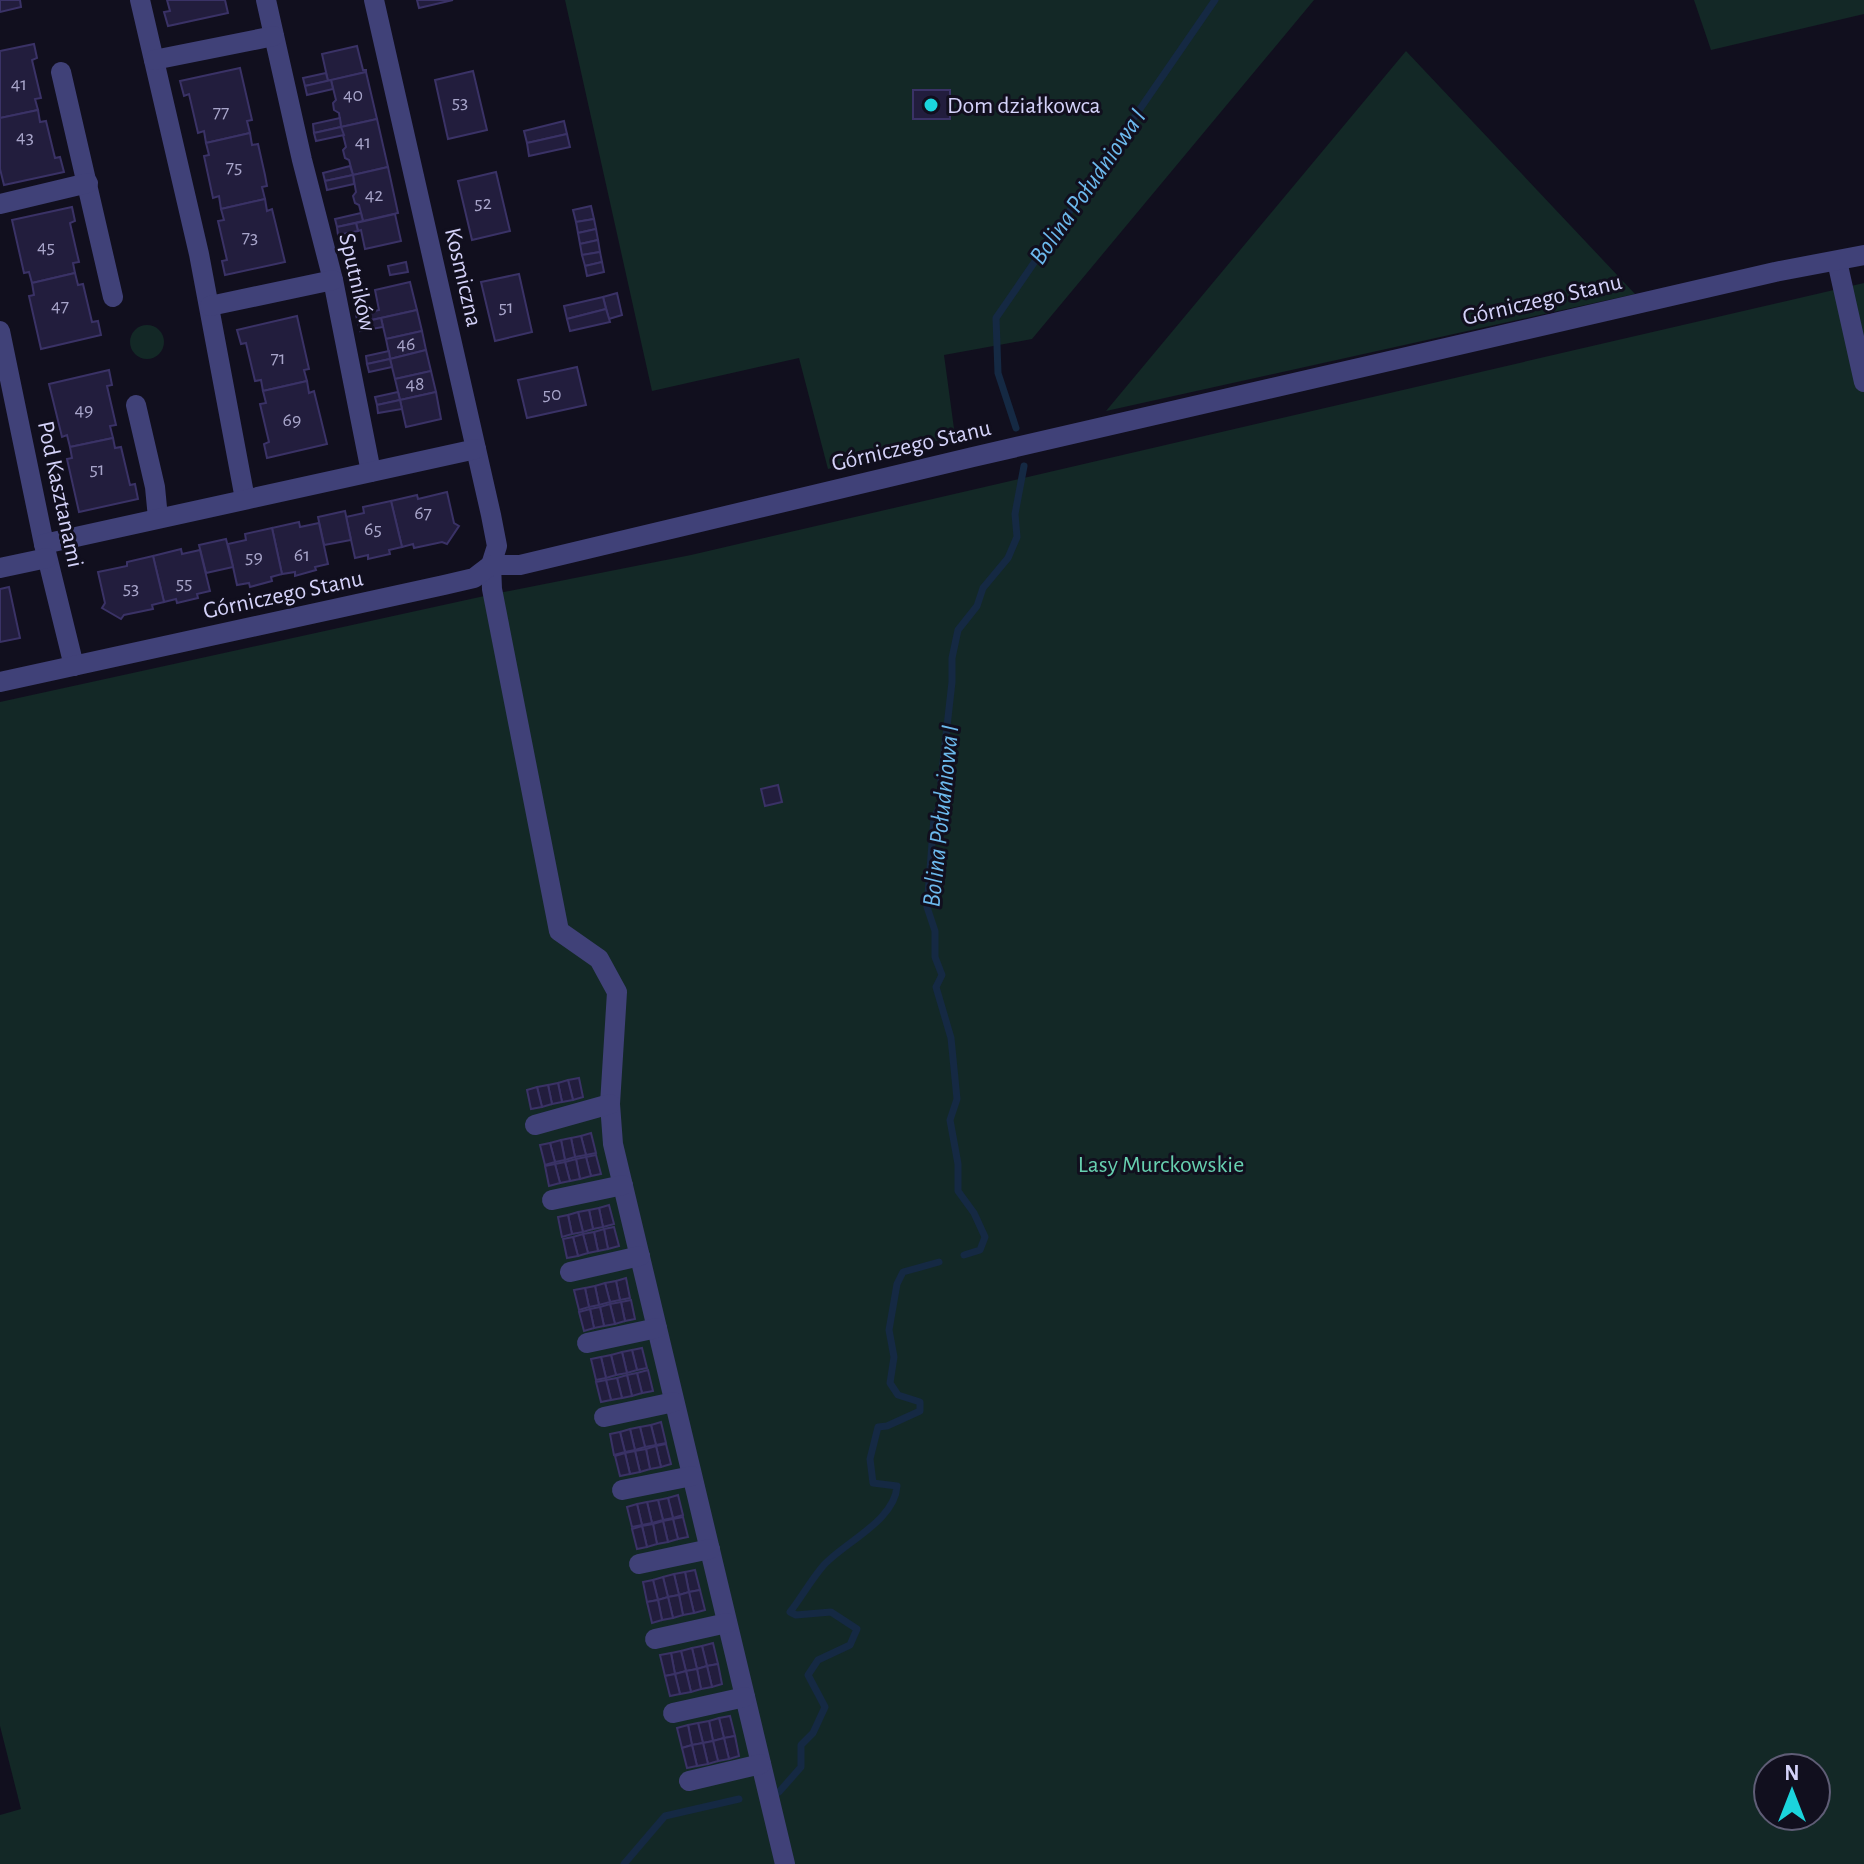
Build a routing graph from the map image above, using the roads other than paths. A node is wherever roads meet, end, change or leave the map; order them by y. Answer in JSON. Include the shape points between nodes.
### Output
{"nodes":[{"id":1,"x":140,"y":0,"type":"edge"},
{"id":2,"x":266,"y":0,"type":"edge"},
{"id":3,"x":374,"y":0,"type":"edge"},
{"id":4,"x":274,"y":36,"type":"junction"},
{"id":5,"x":154,"y":60,"type":"junction"},
{"id":6,"x":61,"y":72,"type":"dead end"},
{"id":7,"x":88,"y":183,"type":"junction"},
{"id":8,"x":0,"y":204,"type":"edge"},
{"id":9,"x":1864,"y":255,"type":"edge"},
{"id":10,"x":1837,"y":261,"type":"junction"},
{"id":11,"x":333,"y":280,"type":"junction"},
{"id":12,"x":113,"y":297,"type":"dead end"},
{"id":13,"x":210,"y":306,"type":"junction"},
{"id":14,"x":0,"y":331,"type":"edge"},
{"id":15,"x":1864,"y":382,"type":"edge"},
{"id":16,"x":136,"y":405,"type":"dead end"},
{"id":17,"x":476,"y":449,"type":"junction"},
{"id":18,"x":371,"y":472,"type":"junction"},
{"id":19,"x":245,"y":499,"type":"junction"},
{"id":20,"x":158,"y":518,"type":"junction"},
{"id":21,"x":46,"y":551,"type":"junction"},
{"id":22,"x":491,"y":565,"type":"junction"},
{"id":23,"x":0,"y":568,"type":"edge"},
{"id":24,"x":74,"y":666,"type":"junction"},
{"id":25,"x":0,"y":682,"type":"edge"},
{"id":26,"x":610,"y":1104,"type":"junction"},
{"id":27,"x":535,"y":1125,"type":"dead end"},
{"id":28,"x":623,"y":1185,"type":"junction"},
{"id":29,"x":552,"y":1200,"type":"dead end"},
{"id":30,"x":640,"y":1256,"type":"junction"},
{"id":31,"x":570,"y":1272,"type":"dead end"},
{"id":32,"x":657,"y":1328,"type":"junction"},
{"id":33,"x":587,"y":1343,"type":"dead end"},
{"id":34,"x":674,"y":1402,"type":"junction"},
{"id":35,"x":604,"y":1417,"type":"dead end"},
{"id":36,"x":692,"y":1476,"type":"junction"},
{"id":37,"x":622,"y":1490,"type":"dead end"},
{"id":38,"x":710,"y":1549,"type":"junction"},
{"id":39,"x":639,"y":1564,"type":"dead end"},
{"id":40,"x":727,"y":1623,"type":"junction"},
{"id":41,"x":655,"y":1639,"type":"dead end"},
{"id":42,"x":745,"y":1697,"type":"junction"},
{"id":43,"x":673,"y":1713,"type":"dead end"},
{"id":44,"x":761,"y":1764,"type":"junction"},
{"id":45,"x":689,"y":1781,"type":"dead end"},
{"id":46,"x":785,"y":1864,"type":"edge"}],
"edges":[{"from":1,"to":5,"type":"street"},
{"from":2,"to":4,"type":"street","name":"Sputników"},
{"from":3,"to":17,"type":"street","name":"Kosmiczna"},
{"from":4,"to":5,"type":"street"},
{"from":4,"to":11,"type":"street","name":"Sputników"},
{"from":5,"to":13,"type":"street"},
{"from":6,"to":7,"type":"street"},
{"from":7,"to":8,"type":"street"},
{"from":7,"to":12,"type":"street"},
{"from":9,"to":10,"type":"street","name":"Górniczego Stanu"},
{"from":10,"to":15,"type":"street"},
{"from":10,"to":22,"type":"street","name":"Górniczego Stanu","via":[[520,565]]},
{"from":11,"to":13,"type":"street"},
{"from":11,"to":18,"type":"street","name":"Sputników"},
{"from":13,"to":19,"type":"street"},
{"from":14,"to":21,"type":"street","name":"Pod Kasztanami"},
{"from":16,"to":20,"type":"street"},
{"from":17,"to":18,"type":"street"},
{"from":17,"to":22,"type":"street","name":"Kosmiczna","via":[[497,546]]},
{"from":18,"to":19,"type":"street"},
{"from":19,"to":20,"type":"street"},
{"from":20,"to":21,"type":"street"},
{"from":21,"to":23,"type":"street"},
{"from":21,"to":24,"type":"street","name":"Pod Kasztanami"},
{"from":22,"to":24,"type":"street","name":"Górniczego Stanu","via":[[474,578]]},
{"from":22,"to":26,"type":"street","name":"Kosmiczna","via":[[559,931],[599,959],[617,992]]},
{"from":24,"to":25,"type":"street","name":"Górniczego Stanu"},
{"from":26,"to":27,"type":"street"},
{"from":26,"to":28,"type":"street","name":"Kosmiczna"},
{"from":28,"to":29,"type":"street"},
{"from":28,"to":30,"type":"street","name":"Kosmiczna"},
{"from":30,"to":31,"type":"street"},
{"from":30,"to":32,"type":"street","name":"Kosmiczna"},
{"from":32,"to":33,"type":"street"},
{"from":32,"to":34,"type":"street","name":"Kosmiczna"},
{"from":34,"to":35,"type":"street"},
{"from":34,"to":36,"type":"street","name":"Kosmiczna"},
{"from":36,"to":37,"type":"street"},
{"from":36,"to":38,"type":"street","name":"Kosmiczna"},
{"from":38,"to":39,"type":"street"},
{"from":38,"to":40,"type":"street","name":"Kosmiczna"},
{"from":40,"to":41,"type":"street"},
{"from":40,"to":42,"type":"street","name":"Kosmiczna"},
{"from":42,"to":43,"type":"street"},
{"from":42,"to":44,"type":"street","name":"Kosmiczna"},
{"from":44,"to":45,"type":"street"},
{"from":44,"to":46,"type":"street","name":"Kosmiczna"}]}
